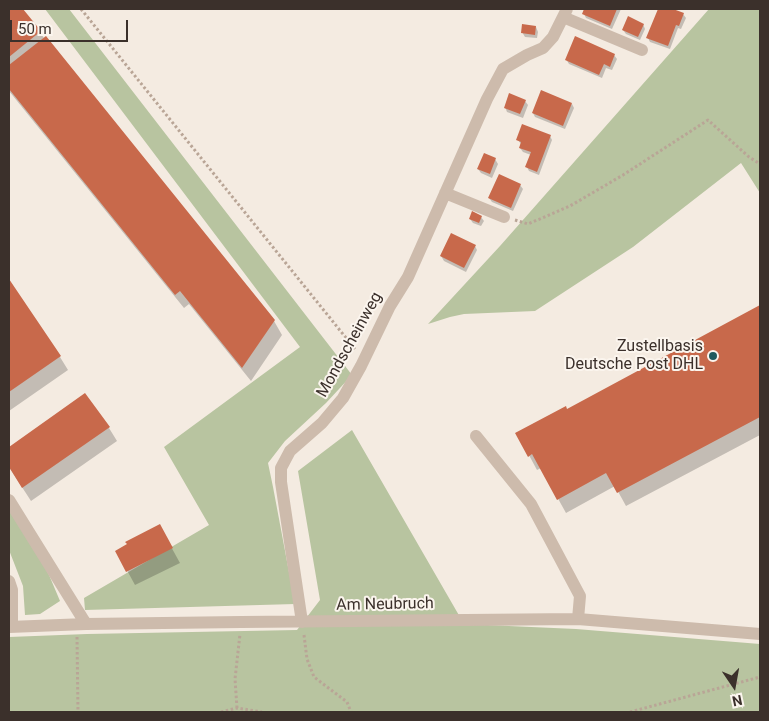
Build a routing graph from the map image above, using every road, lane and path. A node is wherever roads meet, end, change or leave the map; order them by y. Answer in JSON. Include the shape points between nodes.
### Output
{"nodes":[{"id":1,"x":81,"y":9,"type":"edge"},
{"id":2,"x":565,"y":13,"type":"edge"},
{"id":3,"x":642,"y":50,"type":"dead end"},
{"id":4,"x":760,"y":164,"type":"edge"},
{"id":5,"x":445,"y":193,"type":"junction"},
{"id":6,"x":504,"y":217,"type":"joint"},
{"id":7,"x":361,"y":366,"type":"junction"},
{"id":8,"x":476,"y":436,"type":"dead end"},
{"id":9,"x":9,"y":500,"type":"edge"},
{"id":10,"x":9,"y":581,"type":"edge"},
{"id":11,"x":578,"y":619,"type":"junction"},
{"id":12,"x":241,"y":622,"type":"junction"},
{"id":13,"x":302,"y":622,"type":"junction"},
{"id":14,"x":81,"y":624,"type":"junction"},
{"id":15,"x":10,"y":627,"type":"edge"},
{"id":16,"x":760,"y":634,"type":"edge"},
{"id":17,"x":760,"y":677,"type":"edge"},
{"id":18,"x":237,"y":708,"type":"junction"},
{"id":19,"x":78,"y":712,"type":"edge"},
{"id":20,"x":222,"y":712,"type":"edge"},
{"id":21,"x":262,"y":712,"type":"edge"},
{"id":22,"x":351,"y":712,"type":"edge"},
{"id":23,"x":630,"y":712,"type":"edge"}],
"edges":[{"from":1,"to":7,"type":"path","via":[[358,352]]},
{"from":2,"to":3,"type":"street","name":"Mondscheinweg"},
{"from":2,"to":5,"type":"street","name":"Mondscheinweg","via":[[553,37],[543,48],[503,69]]},
{"from":4,"to":6,"type":"path","via":[[708,120],[570,206],[528,224]]},
{"from":5,"to":6,"type":"street"},
{"from":5,"to":7,"type":"street","name":"Mondscheinweg","via":[[408,278],[390,306]]},
{"from":7,"to":13,"type":"street","name":"Mondscheinweg","via":[[343,398],[322,423],[290,451],[281,468]]},
{"from":8,"to":11,"type":"street","via":[[531,504],[580,596]]},
{"from":9,"to":14,"type":"street"},
{"from":10,"to":15,"type":"street","via":[[12,590]]},
{"from":11,"to":13,"type":"street","name":"Am Neubruch"},
{"from":11,"to":16,"type":"street","name":"Am Neubruch"},
{"from":12,"to":13,"type":"street","name":"Am Neubruch"},
{"from":12,"to":14,"type":"street","name":"Am Neubruch"},
{"from":12,"to":18,"type":"path","via":[[235,679]]},
{"from":13,"to":22,"type":"path","via":[[307,659],[314,677],[348,702]]},
{"from":14,"to":15,"type":"street","name":"Am Neubruch"},
{"from":14,"to":19,"type":"path"},
{"from":17,"to":23,"type":"path"},
{"from":18,"to":20,"type":"path"},
{"from":18,"to":21,"type":"path"}]}
